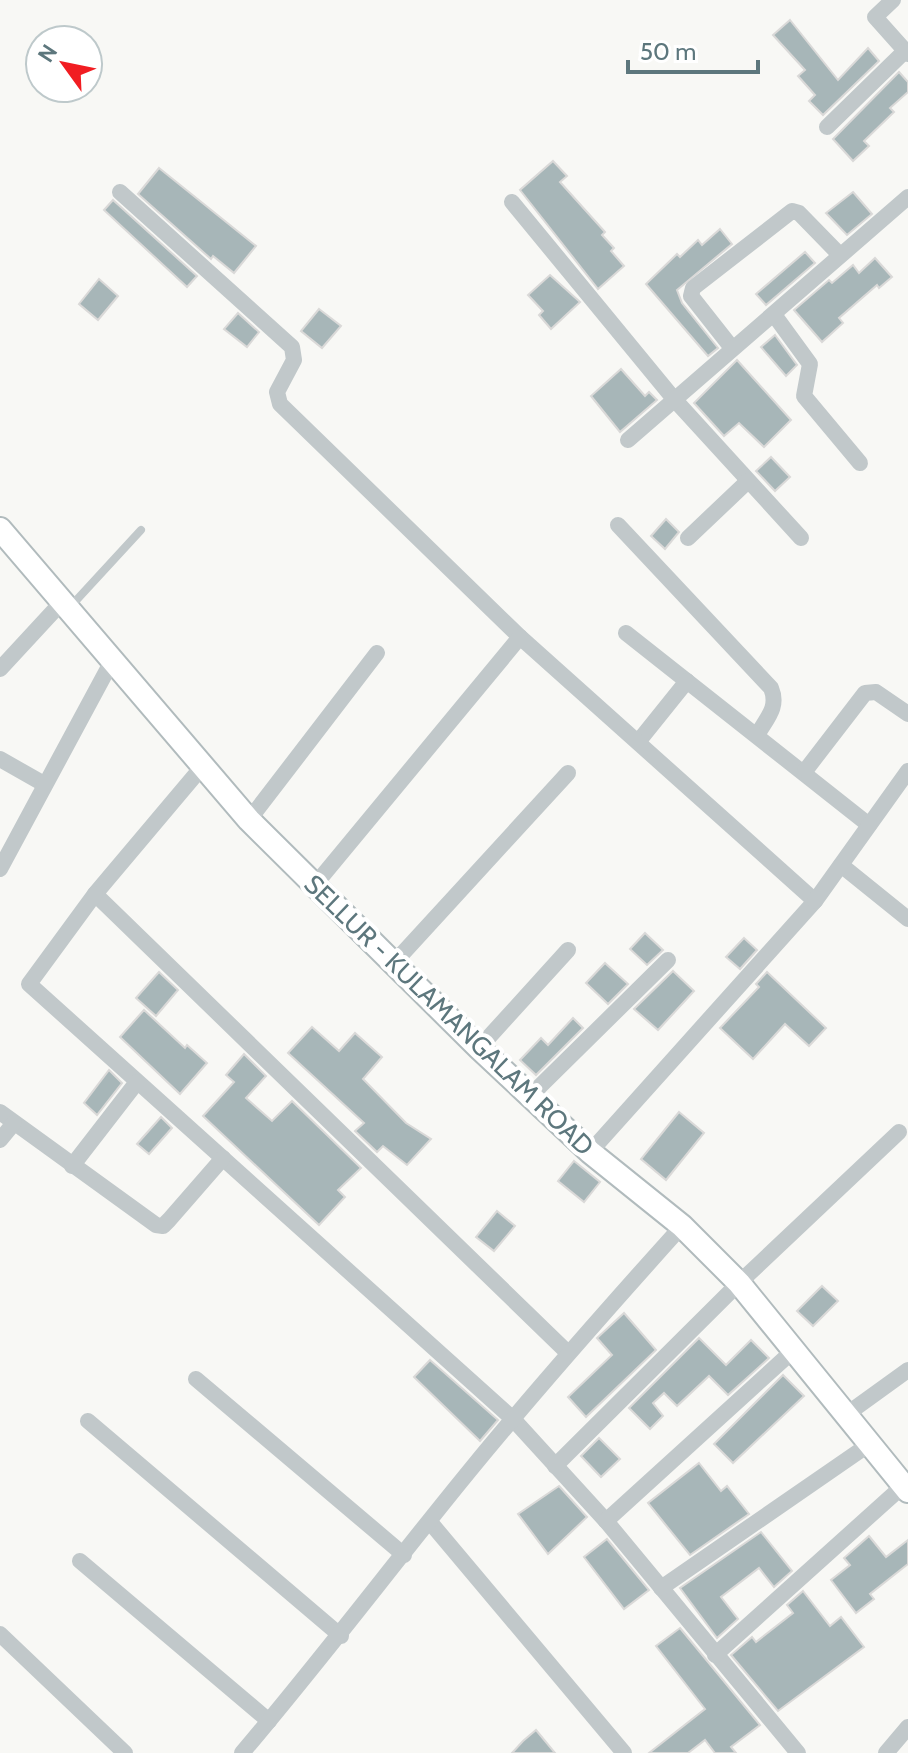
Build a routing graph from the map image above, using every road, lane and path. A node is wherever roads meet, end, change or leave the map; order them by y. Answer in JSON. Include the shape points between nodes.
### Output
{"nodes":[{"id":1,"x":893,"y":0,"type":"edge"},
{"id":2,"x":907,"y":53,"type":"edge"},
{"id":3,"x":827,"y":127,"type":"dead end"},
{"id":4,"x":120,"y":192,"type":"dead end"},
{"id":5,"x":908,"y":197,"type":"edge"},
{"id":6,"x":512,"y":202,"type":"dead end"},
{"id":7,"x":840,"y":255,"type":"junction"},
{"id":8,"x":775,"y":316,"type":"junction"},
{"id":9,"x":732,"y":348,"type":"junction"},
{"id":10,"x":674,"y":399,"type":"junction"},
{"id":11,"x":628,"y":440,"type":"dead end"},
{"id":12,"x":860,"y":463,"type":"dead end"},
{"id":13,"x":748,"y":481,"type":"junction"},
{"id":14,"x":618,"y":525,"type":"dead end"},
{"id":15,"x":141,"y":530,"type":"dead end"},
{"id":16,"x":2,"y":537,"type":"edge"},
{"id":17,"x":688,"y":538,"type":"dead end"},
{"id":18,"x":801,"y":538,"type":"dead end"},
{"id":19,"x":65,"y":605,"type":"junction"},
{"id":20,"x":626,"y":633,"type":"dead end"},
{"id":21,"x":520,"y":637,"type":"junction"},
{"id":22,"x":377,"y":653,"type":"dead end"},
{"id":23,"x":112,"y":661,"type":"junction"},
{"id":24,"x":0,"y":669,"type":"edge"},
{"id":25,"x":687,"y":681,"type":"junction"},
{"id":26,"x":908,"y":714,"type":"edge"},
{"id":27,"x":757,"y":735,"type":"junction"},
{"id":28,"x":638,"y":742,"type":"junction"},
{"id":29,"x":0,"y":759,"type":"edge"},
{"id":30,"x":202,"y":767,"type":"junction"},
{"id":31,"x":805,"y":771,"type":"junction"},
{"id":32,"x":908,"y":771,"type":"edge"},
{"id":33,"x":568,"y":773,"type":"dead end"},
{"id":34,"x":44,"y":784,"type":"junction"},
{"id":35,"x":249,"y":820,"type":"junction"},
{"id":36,"x":869,"y":825,"type":"junction"},
{"id":37,"x":841,"y":865,"type":"junction"},
{"id":38,"x":0,"y":869,"type":"edge"},
{"id":39,"x":314,"y":886,"type":"junction"},
{"id":40,"x":95,"y":894,"type":"junction"},
{"id":41,"x":815,"y":901,"type":"junction"},
{"id":42,"x":908,"y":919,"type":"edge"},
{"id":43,"x":568,"y":950,"type":"dead end"},
{"id":44,"x":668,"y":960,"type":"dead end"},
{"id":45,"x":392,"y":965,"type":"junction"},
{"id":46,"x":479,"y":1048,"type":"junction"},
{"id":47,"x":137,"y":1082,"type":"junction"},
{"id":48,"x":530,"y":1096,"type":"junction"},
{"id":49,"x":0,"y":1112,"type":"edge"},
{"id":50,"x":14,"y":1123,"type":"junction"},
{"id":51,"x":899,"y":1132,"type":"dead end"},
{"id":52,"x":0,"y":1140,"type":"edge"},
{"id":53,"x":590,"y":1152,"type":"junction"},
{"id":54,"x":223,"y":1158,"type":"junction"},
{"id":55,"x":72,"y":1166,"type":"junction"},
{"id":56,"x":682,"y":1226,"type":"junction"},
{"id":57,"x":739,"y":1283,"type":"junction"},
{"id":58,"x":795,"y":1349,"type":"junction"},
{"id":59,"x":568,"y":1353,"type":"junction"},
{"id":60,"x":908,"y":1370,"type":"edge"},
{"id":61,"x":196,"y":1379,"type":"dead end"},
{"id":62,"x":847,"y":1414,"type":"junction"},
{"id":63,"x":513,"y":1419,"type":"junction"},
{"id":64,"x":88,"y":1421,"type":"dead end"},
{"id":65,"x":871,"y":1443,"type":"junction"},
{"id":66,"x":555,"y":1466,"type":"junction"},
{"id":67,"x":904,"y":1478,"type":"edge"},
{"id":68,"x":606,"y":1521,"type":"junction"},
{"id":69,"x":430,"y":1522,"type":"junction"},
{"id":70,"x":404,"y":1555,"type":"junction"},
{"id":71,"x":80,"y":1561,"type":"dead end"},
{"id":72,"x":661,"y":1588,"type":"junction"},
{"id":73,"x":0,"y":1634,"type":"edge"},
{"id":74,"x":341,"y":1636,"type":"junction"},
{"id":75,"x":715,"y":1655,"type":"junction"},
{"id":76,"x":269,"y":1721,"type":"junction"},
{"id":77,"x":908,"y":1727,"type":"edge"},
{"id":78,"x":125,"y":1753,"type":"edge"},
{"id":79,"x":242,"y":1753,"type":"edge"},
{"id":80,"x":624,"y":1753,"type":"edge"},
{"id":81,"x":798,"y":1753,"type":"edge"},
{"id":82,"x":886,"y":1753,"type":"edge"}],
"edges":[{"from":1,"to":2,"type":"street","via":[[875,17]]},
{"from":2,"to":3,"type":"street"},
{"from":4,"to":21,"type":"street","via":[[292,347],[294,360],[277,392],[280,404]]},
{"from":5,"to":7,"type":"street"},
{"from":6,"to":10,"type":"street"},
{"from":7,"to":8,"type":"street"},
{"from":7,"to":9,"type":"street","via":[[792,211],[693,288],[691,296]]},
{"from":8,"to":9,"type":"street"},
{"from":8,"to":12,"type":"street","via":[[810,364],[804,396]]},
{"from":9,"to":10,"type":"street"},
{"from":10,"to":11,"type":"street"},
{"from":10,"to":13,"type":"street"},
{"from":13,"to":17,"type":"street"},
{"from":13,"to":18,"type":"street"},
{"from":14,"to":27,"type":"street","via":[[771,688],[776,699]]},
{"from":15,"to":19,"type":"lane"},
{"from":16,"to":19,"type":"main road","name":"SELLUR - KULAMANGALAM ROAD"},
{"from":19,"to":23,"type":"main road","name":"SELLUR - KULAMANGALAM ROAD"},
{"from":19,"to":24,"type":"street"},
{"from":20,"to":25,"type":"street"},
{"from":21,"to":28,"type":"street"},
{"from":21,"to":39,"type":"street"},
{"from":22,"to":35,"type":"street"},
{"from":23,"to":30,"type":"main road","name":"SELLUR - KULAMANGALAM ROAD"},
{"from":23,"to":34,"type":"street"},
{"from":25,"to":27,"type":"street"},
{"from":25,"to":28,"type":"street"},
{"from":26,"to":31,"type":"street","via":[[876,692],[865,693]]},
{"from":27,"to":31,"type":"street"},
{"from":28,"to":41,"type":"street"},
{"from":29,"to":34,"type":"street"},
{"from":30,"to":35,"type":"main road","name":"SELLUR - KULAMANGALAM ROAD"},
{"from":30,"to":40,"type":"street"},
{"from":31,"to":36,"type":"street"},
{"from":32,"to":36,"type":"street"},
{"from":33,"to":45,"type":"street"},
{"from":34,"to":38,"type":"street"},
{"from":35,"to":39,"type":"main road","name":"SELLUR - KULAMANGALAM ROAD"},
{"from":36,"to":37,"type":"street"},
{"from":37,"to":41,"type":"street"},
{"from":37,"to":42,"type":"street"},
{"from":39,"to":45,"type":"main road","name":"SELLUR - KULAMANGALAM ROAD"},
{"from":40,"to":47,"type":"street","via":[[29,984]]},
{"from":40,"to":59,"type":"street"},
{"from":41,"to":53,"type":"street"},
{"from":43,"to":46,"type":"street"},
{"from":44,"to":48,"type":"street"},
{"from":45,"to":46,"type":"main road","name":"SELLUR - KULAMANGALAM ROAD"},
{"from":46,"to":48,"type":"main road","name":"SELLUR - KULAMANGALAM ROAD"},
{"from":47,"to":54,"type":"street"},
{"from":47,"to":55,"type":"street"},
{"from":48,"to":53,"type":"main road","name":"SELLUR - KULAMANGALAM ROAD"},
{"from":49,"to":50,"type":"street"},
{"from":50,"to":52,"type":"street"},
{"from":50,"to":55,"type":"street"},
{"from":51,"to":57,"type":"street"},
{"from":53,"to":56,"type":"main road","name":"SELLUR - KULAMANGALAM ROAD"},
{"from":54,"to":55,"type":"street","via":[[163,1226]]},
{"from":54,"to":63,"type":"street"},
{"from":56,"to":57,"type":"main road","name":"SELLUR - KULAMANGALAM ROAD"},
{"from":56,"to":59,"type":"street"},
{"from":57,"to":58,"type":"main road","name":"SELLUR - KULAMANGALAM ROAD"},
{"from":57,"to":66,"type":"street"},
{"from":58,"to":62,"type":"main road","name":"SELLUR - KULAMANGALAM ROAD"},
{"from":58,"to":68,"type":"street"},
{"from":59,"to":63,"type":"street"},
{"from":60,"to":62,"type":"street"},
{"from":61,"to":70,"type":"street"},
{"from":62,"to":65,"type":"main road","name":"SELLUR - KULAMANGALAM ROAD"},
{"from":63,"to":66,"type":"street"},
{"from":63,"to":69,"type":"street"},
{"from":64,"to":74,"type":"street"},
{"from":65,"to":67,"type":"main road","name":"SELLUR - KULAMANGALAM ROAD"},
{"from":65,"to":72,"type":"street"},
{"from":66,"to":68,"type":"street"},
{"from":67,"to":75,"type":"street"},
{"from":68,"to":72,"type":"street"},
{"from":69,"to":70,"type":"street"},
{"from":69,"to":80,"type":"street"},
{"from":70,"to":74,"type":"street"},
{"from":71,"to":76,"type":"street"},
{"from":72,"to":75,"type":"street"},
{"from":73,"to":78,"type":"street"},
{"from":74,"to":76,"type":"street"},
{"from":75,"to":81,"type":"street"},
{"from":76,"to":79,"type":"street"},
{"from":77,"to":82,"type":"street"}]}
